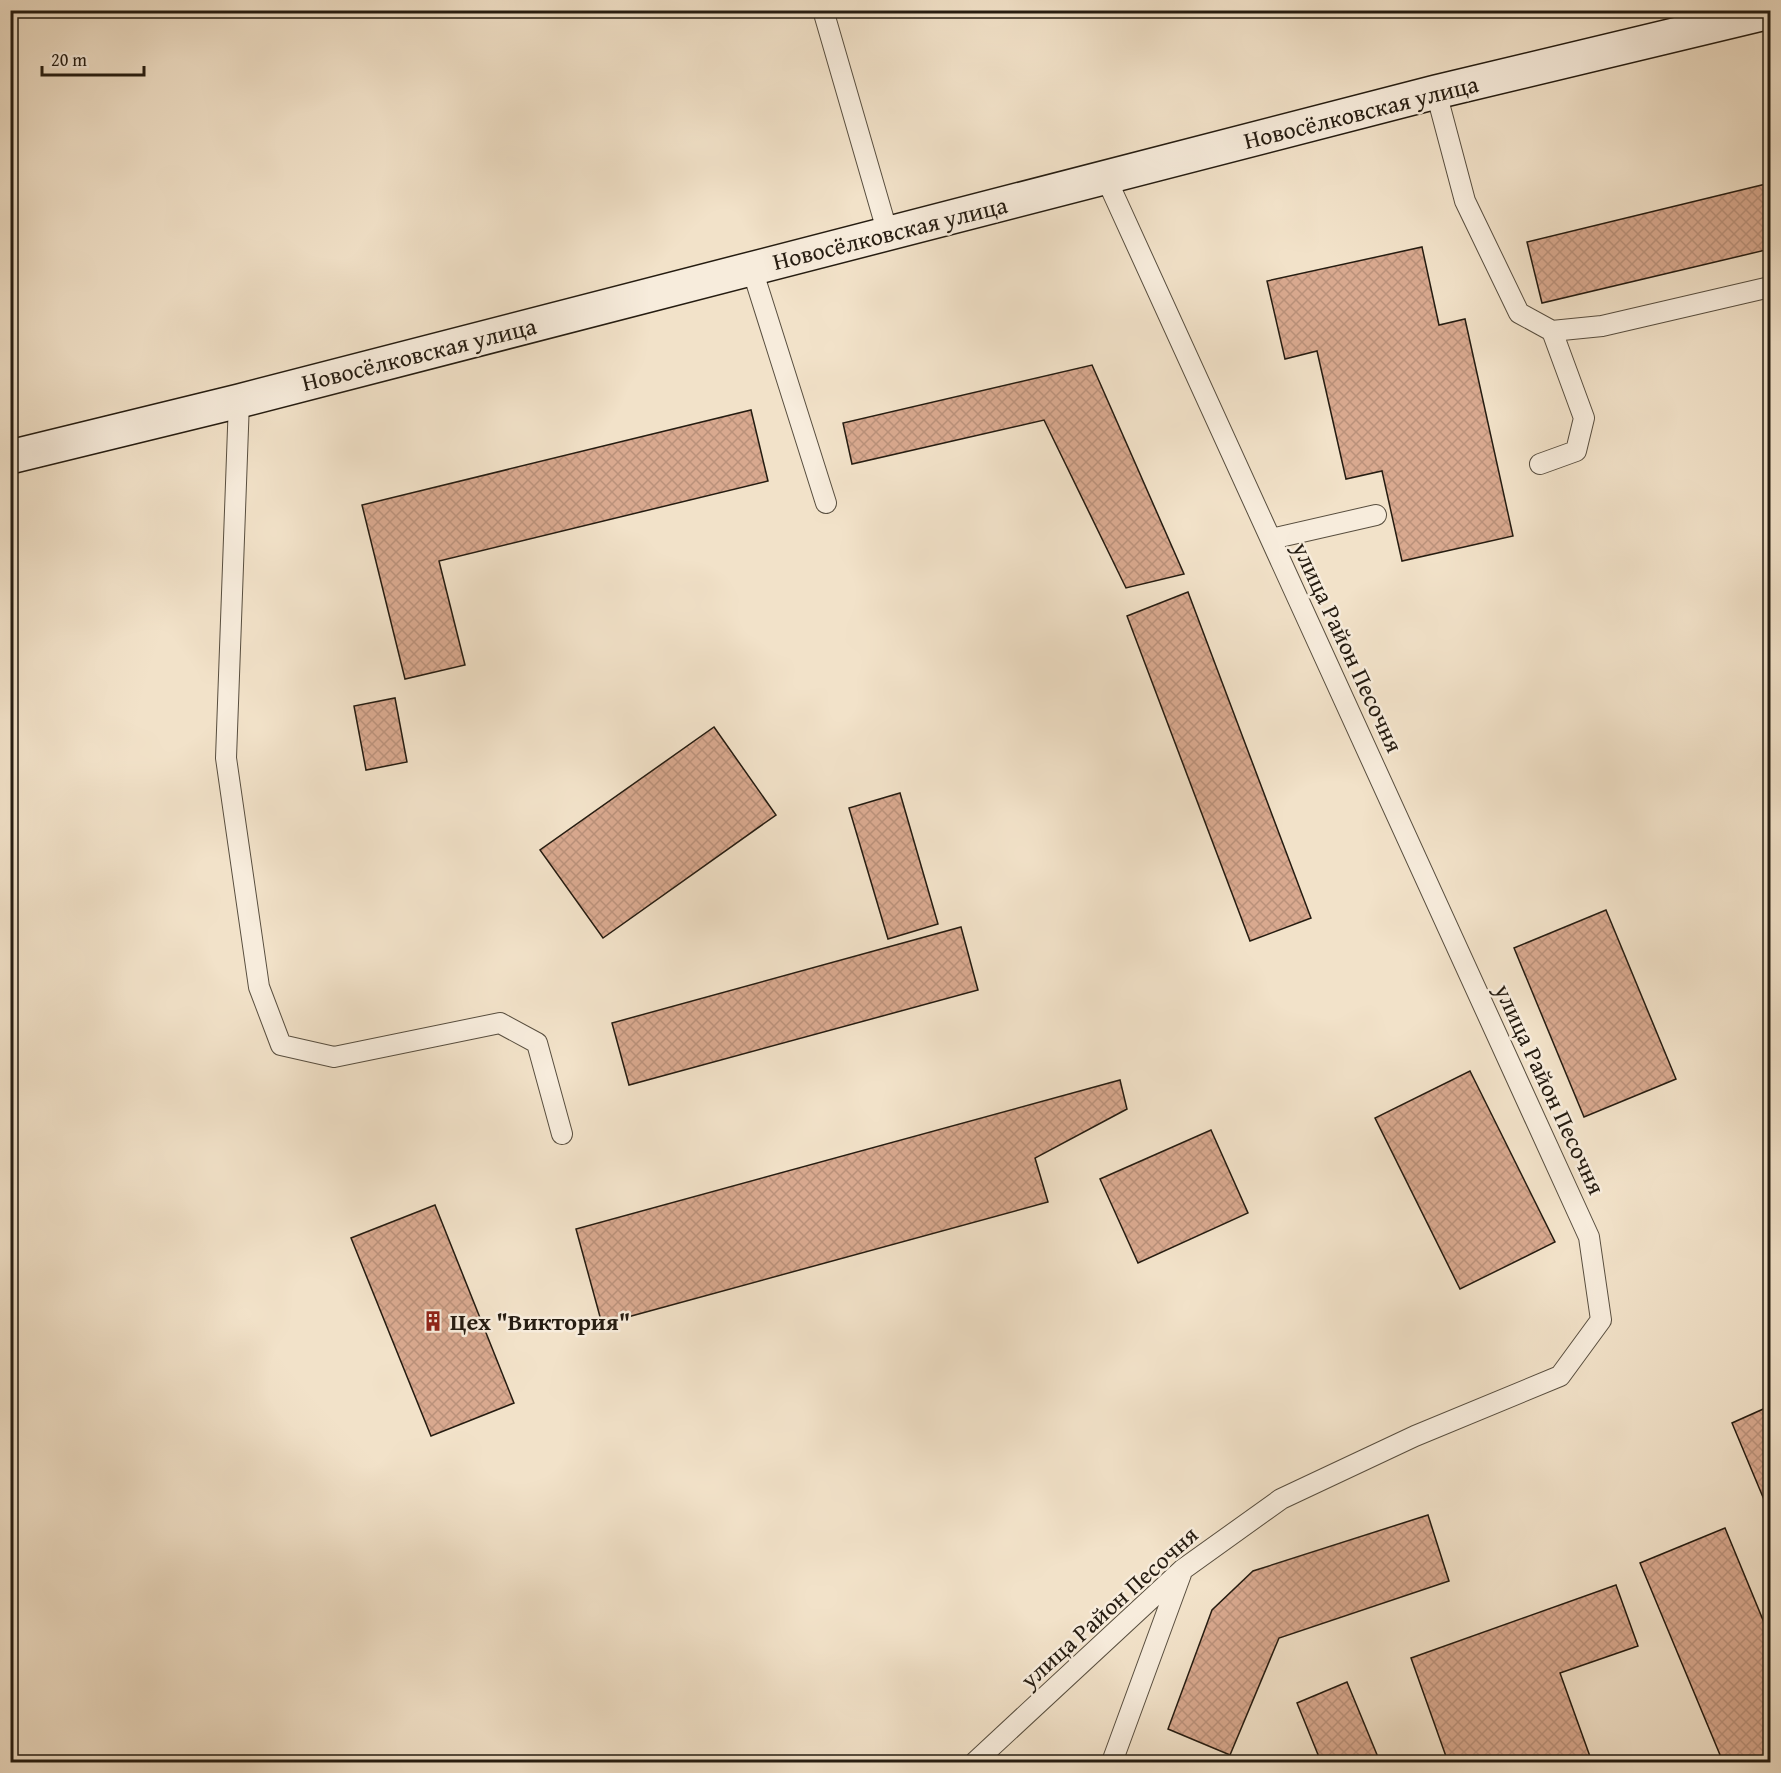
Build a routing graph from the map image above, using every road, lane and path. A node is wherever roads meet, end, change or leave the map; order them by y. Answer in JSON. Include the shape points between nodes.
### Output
{"nodes":[{"id":1,"x":823,"y":10,"type":"edge"},
{"id":2,"x":1770,"y":12,"type":"edge"},
{"id":3,"x":1436,"y":92,"type":"junction"},
{"id":4,"x":1106,"y":178,"type":"junction"},
{"id":5,"x":888,"y":234,"type":"junction"},
{"id":6,"x":752,"y":269,"type":"junction"},
{"id":7,"x":1770,"y":288,"type":"edge"},
{"id":8,"x":1552,"y":331,"type":"junction"},
{"id":9,"x":239,"y":401,"type":"junction"},
{"id":10,"x":10,"y":457,"type":"edge"},
{"id":11,"x":1540,"y":464,"type":"dead end"},
{"id":12,"x":826,"y":503,"type":"dead end"},
{"id":13,"x":1376,"y":515,"type":"dead end"},
{"id":14,"x":1271,"y":539,"type":"junction"},
{"id":15,"x":562,"y":1134,"type":"dead end"},
{"id":16,"x":1182,"y":1570,"type":"junction"},
{"id":17,"x":975,"y":1762,"type":"edge"},
{"id":18,"x":1112,"y":1762,"type":"edge"}],
"edges":[{"from":1,"to":5,"type":"lane"},
{"from":2,"to":3,"type":"street","name":"Новосёлковская улица"},
{"from":3,"to":4,"type":"street","name":"Новосёлковская улица"},
{"from":3,"to":8,"type":"lane","via":[[1465,201],[1519,313]]},
{"from":4,"to":5,"type":"street","name":"Новосёлковская улица"},
{"from":4,"to":14,"type":"lane","name":"улица Район Песочня"},
{"from":5,"to":6,"type":"street","name":"Новосёлковская улица"},
{"from":6,"to":9,"type":"street","name":"Новосёлковская улица"},
{"from":6,"to":12,"type":"lane"},
{"from":7,"to":8,"type":"lane","via":[[1602,326]]},
{"from":8,"to":11,"type":"lane","via":[[1584,418],[1576,451]]},
{"from":9,"to":10,"type":"street","name":"Новосёлковская улица"},
{"from":9,"to":15,"type":"lane","via":[[226,758],[259,987],[281,1045],[334,1057],[500,1023],[537,1043]]},
{"from":13,"to":14,"type":"lane"},
{"from":14,"to":16,"type":"lane","name":"улица Район Песочня","via":[[1589,1237],[1601,1320],[1560,1376],[1415,1436],[1281,1499]]},
{"from":16,"to":17,"type":"lane","name":"улица Район Песочня"},
{"from":16,"to":18,"type":"lane"}]}
